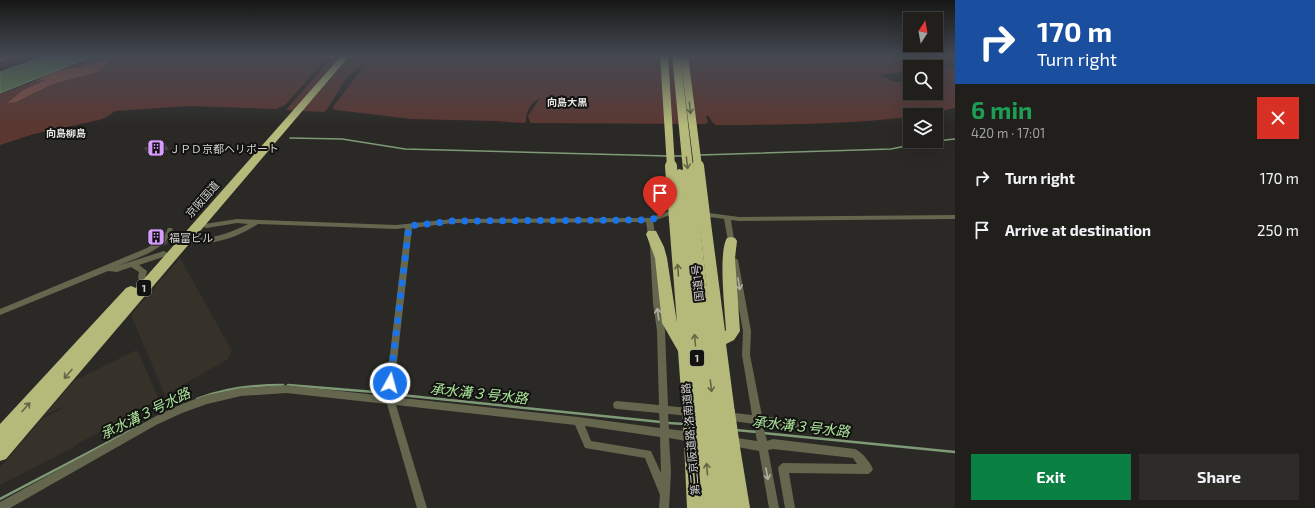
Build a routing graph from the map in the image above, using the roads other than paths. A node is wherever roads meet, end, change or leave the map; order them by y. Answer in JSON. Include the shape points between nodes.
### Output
{"nodes":[{"id":1,"x":320,"y":79,"type":"edge"},
{"id":2,"x":324,"y":79,"type":"edge"},
{"id":3,"x":666,"y":79,"type":"edge"},
{"id":4,"x":673,"y":79,"type":"edge"},
{"id":5,"x":678,"y":79,"type":"edge"},
{"id":6,"x":687,"y":79,"type":"edge"},
{"id":7,"x":284,"y":123,"type":"junction"},
{"id":8,"x":686,"y":201,"type":"junction"},
{"id":9,"x":955,"y":217,"type":"edge"},
{"id":10,"x":727,"y":218,"type":"junction"},
{"id":11,"x":649,"y":220,"type":"junction"},
{"id":12,"x":256,"y":222,"type":"junction"},
{"id":13,"x":207,"y":226,"type":"dead end"},
{"id":14,"x":409,"y":226,"type":"junction"},
{"id":15,"x":170,"y":230,"type":"dead end"},
{"id":16,"x":652,"y":234,"type":"junction"},
{"id":17,"x":185,"y":240,"type":"junction"},
{"id":18,"x":731,"y":241,"type":"junction"},
{"id":19,"x":164,"y":254,"type":"junction"},
{"id":20,"x":132,"y":265,"type":"junction"},
{"id":21,"x":107,"y":268,"type":"junction"},
{"id":22,"x":142,"y":278,"type":"junction"},
{"id":23,"x":0,"y":312,"type":"edge"},
{"id":24,"x":718,"y":342,"type":"junction"},
{"id":25,"x":686,"y":352,"type":"junction"},
{"id":26,"x":389,"y":399,"type":"junction"},
{"id":27,"x":617,"y":405,"type":"dead end"},
{"id":28,"x":663,"y":409,"type":"junction"},
{"id":29,"x":578,"y":421,"type":"junction"},
{"id":30,"x":758,"y":421,"type":"junction"},
{"id":31,"x":802,"y":425,"type":"dead end"},
{"id":32,"x":664,"y":431,"type":"junction"},
{"id":33,"x":0,"y":436,"type":"edge"},
{"id":34,"x":762,"y":444,"type":"junction"},
{"id":35,"x":0,"y":452,"type":"edge"},
{"id":36,"x":664,"y":492,"type":"junction"},
{"id":37,"x":0,"y":508,"type":"edge"},
{"id":38,"x":422,"y":508,"type":"edge"},
{"id":39,"x":664,"y":508,"type":"edge"},
{"id":40,"x":696,"y":508,"type":"edge"},
{"id":41,"x":710,"y":508,"type":"edge"},
{"id":42,"x":726,"y":508,"type":"edge"},
{"id":43,"x":741,"y":508,"type":"edge"},
{"id":44,"x":774,"y":508,"type":"edge"},
{"id":45,"x":790,"y":508,"type":"edge"}],
"edges":[{"from":1,"to":7,"type":"highway","name":"京阪国道","number":"1"},
{"from":2,"to":7,"type":"highway","name":"京阪国道","number":"1"},
{"from":25,"to":3,"type":"highway","name":"国道1号","number":"1","one_way":true,"bridge":true},
{"from":4,"to":8,"type":"highway","number":"1"},
{"from":5,"to":8,"type":"highway","number":"1","one_way":true},
{"from":6,"to":24,"type":"highway","name":"国道1号","number":"1","one_way":true,"bridge":true,"via":[[713,273]]},
{"from":7,"to":17,"type":"highway","name":"京阪国道","number":"1"},
{"from":7,"to":19,"type":"highway","name":"京阪国道","number":"1"},
{"from":41,"to":8,"type":"highway","name":"第二京阪道路;洛南道路","number":"1","one_way":true,"bridge":true},
{"from":8,"to":42,"type":"highway","number":"1","one_way":true,"bridge":true},
{"from":9,"to":10,"type":"street"},
{"from":10,"to":11,"type":"street","via":[[689,213],[670,214]]},
{"from":10,"to":18,"type":"street"},
{"from":11,"to":14,"type":"street","via":[[453,221]]},
{"from":11,"to":16,"type":"street"},
{"from":12,"to":13,"type":"street","via":[[237,221]]},
{"from":12,"to":14,"type":"street"},
{"from":12,"to":17,"type":"street","via":[[244,230],[200,242]]},
{"from":14,"to":26,"type":"street"},
{"from":15,"to":21,"type":"street","via":[[170,234],[162,243]]},
{"from":16,"to":25,"type":"highway","via":[[661,258],[669,323]]},
{"from":28,"to":16,"type":"street","one_way":true,"via":[[661,331],[657,312]]},
{"from":17,"to":35,"type":"highway","name":"京阪国道","number":"1","one_way":true},
{"from":18,"to":24,"type":"highway","via":[[729,258],[733,331]]},
{"from":18,"to":30,"type":"street","one_way":true,"via":[[747,331],[746,355]]},
{"from":19,"to":20,"type":"street"},
{"from":19,"to":22,"type":"highway","name":"京阪国道","number":"1"},
{"from":20,"to":21,"type":"street","via":[[117,269]]},
{"from":20,"to":22,"type":"street","via":[[142,271]]},
{"from":21,"to":23,"type":"street"},
{"from":33,"to":22,"type":"highway","name":"京阪国道","number":"1","one_way":true},
{"from":24,"to":43,"type":"highway","name":"国道1号","number":"1","bridge":true},
{"from":25,"to":40,"type":"highway","name":"国道1号","number":"1","bridge":true},
{"from":26,"to":29,"type":"street"},
{"from":26,"to":37,"type":"street","via":[[286,389],[245,392],[197,402],[147,426]]},
{"from":26,"to":38,"type":"street"},
{"from":27,"to":28,"type":"street"},
{"from":28,"to":30,"type":"street"},
{"from":28,"to":32,"type":"street"},
{"from":29,"to":32,"type":"street"},
{"from":29,"to":36,"type":"street","via":[[588,445],[648,454]]},
{"from":30,"to":31,"type":"street"},
{"from":30,"to":34,"type":"street"},
{"from":32,"to":34,"type":"street"},
{"from":32,"to":36,"type":"street"},
{"from":34,"to":44,"type":"street","one_way":true},
{"from":34,"to":45,"type":"street","via":[[855,454],[868,469],[783,468]]},
{"from":36,"to":39,"type":"street"}]}
